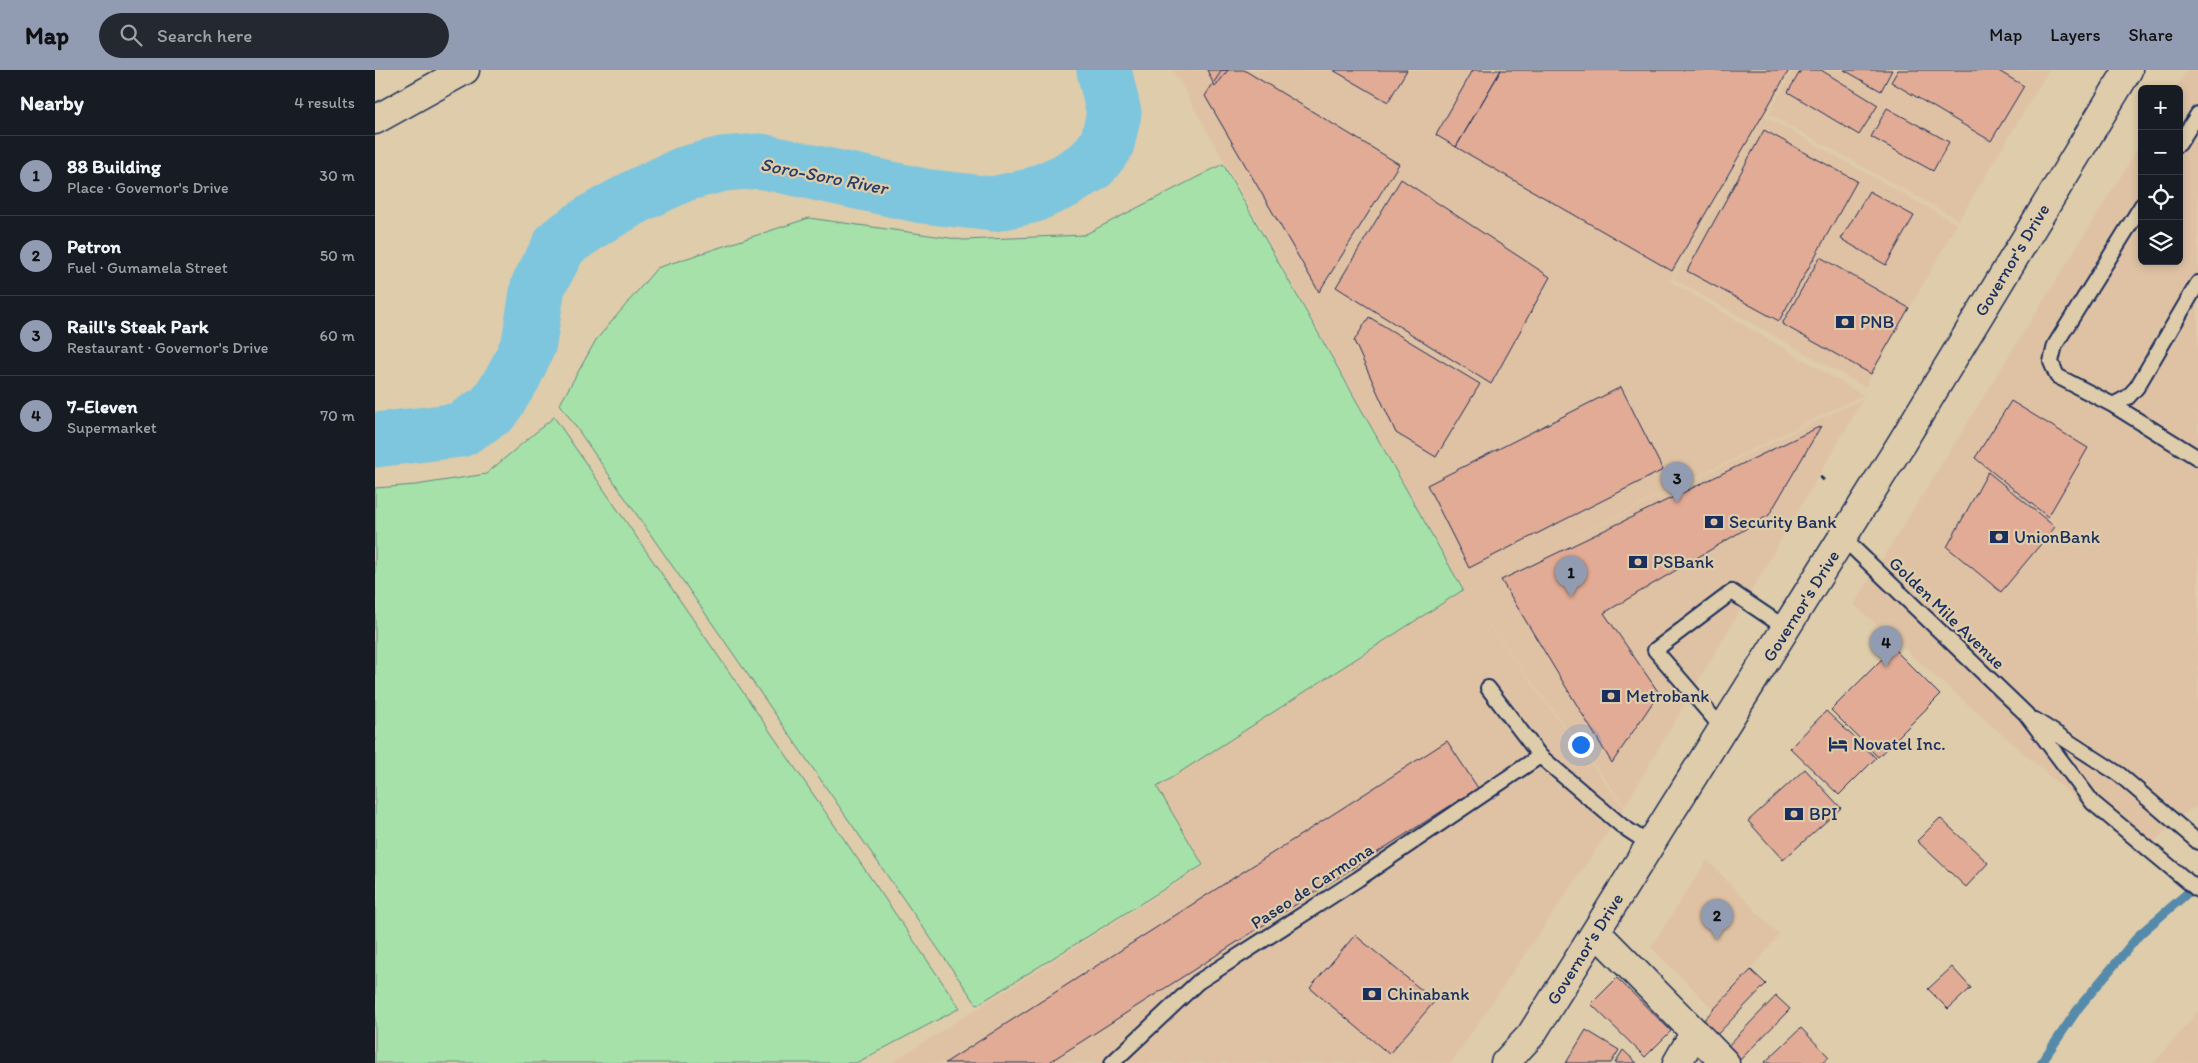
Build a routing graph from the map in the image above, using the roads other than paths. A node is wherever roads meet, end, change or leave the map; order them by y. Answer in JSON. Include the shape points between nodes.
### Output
{"nodes":[{"id":1,"x":465,"y":70,"type":"edge"},
{"id":2,"x":2128,"y":70,"type":"edge"},
{"id":3,"x":2198,"y":114,"type":"edge"},
{"id":4,"x":375,"y":120,"type":"edge"},
{"id":5,"x":2183,"y":138,"type":"edge"},
{"id":6,"x":2138,"y":211,"type":"edge"},
{"id":7,"x":2198,"y":283,"type":"edge"},
{"id":8,"x":2113,"y":406,"type":"junction"},
{"id":9,"x":2198,"y":458,"type":"edge"},
{"id":10,"x":1843,"y":538,"type":"junction"},
{"id":11,"x":1787,"y":629,"type":"junction"},
{"id":12,"x":1488,"y":688,"type":"dead end"},
{"id":13,"x":2026,"y":714,"type":"junction"},
{"id":14,"x":1723,"y":730,"type":"junction"},
{"id":15,"x":1540,"y":756,"type":"junction"},
{"id":16,"x":2198,"y":842,"type":"edge"},
{"id":17,"x":1651,"y":845,"type":"junction"},
{"id":18,"x":2198,"y":890,"type":"edge"},
{"id":19,"x":1596,"y":932,"type":"junction"},
{"id":20,"x":1695,"y":1032,"type":"junction"},
{"id":21,"x":1531,"y":1035,"type":"junction"},
{"id":22,"x":1112,"y":1062,"type":"edge"},
{"id":23,"x":1505,"y":1063,"type":"edge"},
{"id":24,"x":1521,"y":1063,"type":"edge"},
{"id":25,"x":1677,"y":1063,"type":"edge"},
{"id":26,"x":1725,"y":1063,"type":"edge"}],
"edges":[{"from":1,"to":4,"type":"main road"},
{"from":2,"to":10,"type":"main road","name":"Governor's Drive"},
{"from":3,"to":5,"type":"lane"},
{"from":6,"to":8,"type":"lane","via":[[2055,345],[2051,362],[2057,376]]},
{"from":7,"to":8,"type":"lane","via":[[2137,387]]},
{"from":8,"to":9,"type":"lane"},
{"from":10,"to":11,"type":"main road","name":"Governor's Drive"},
{"from":10,"to":13,"type":"lane","name":"Golden Mile Avenue"},
{"from":11,"to":14,"type":"main road","name":"Governor's Drive"},
{"from":11,"to":14,"type":"lane","via":[[1732,592],[1655,650]]},
{"from":12,"to":15,"type":"lane"},
{"from":13,"to":16,"type":"lane","name":"Golden Mile Avenue","via":[[2120,775]]},
{"from":13,"to":18,"type":"lane","name":"Golden Mile Avenue","via":[[2093,803]]},
{"from":14,"to":17,"type":"main road","name":"Governor's Drive"},
{"from":15,"to":17,"type":"lane","via":[[1622,826]]},
{"from":15,"to":22,"type":"lane","name":"Paseo de Carmona","via":[[1198,982]]},
{"from":17,"to":19,"type":"main road","name":"Governor's Drive"},
{"from":19,"to":20,"type":"main road"},
{"from":19,"to":21,"type":"main road","name":"Governor's Drive"},
{"from":20,"to":25,"type":"main road"},
{"from":20,"to":26,"type":"main road"},
{"from":21,"to":23,"type":"main road","name":"Governor's Drive"},
{"from":21,"to":24,"type":"main road","name":"Governor's Drive"}]}
